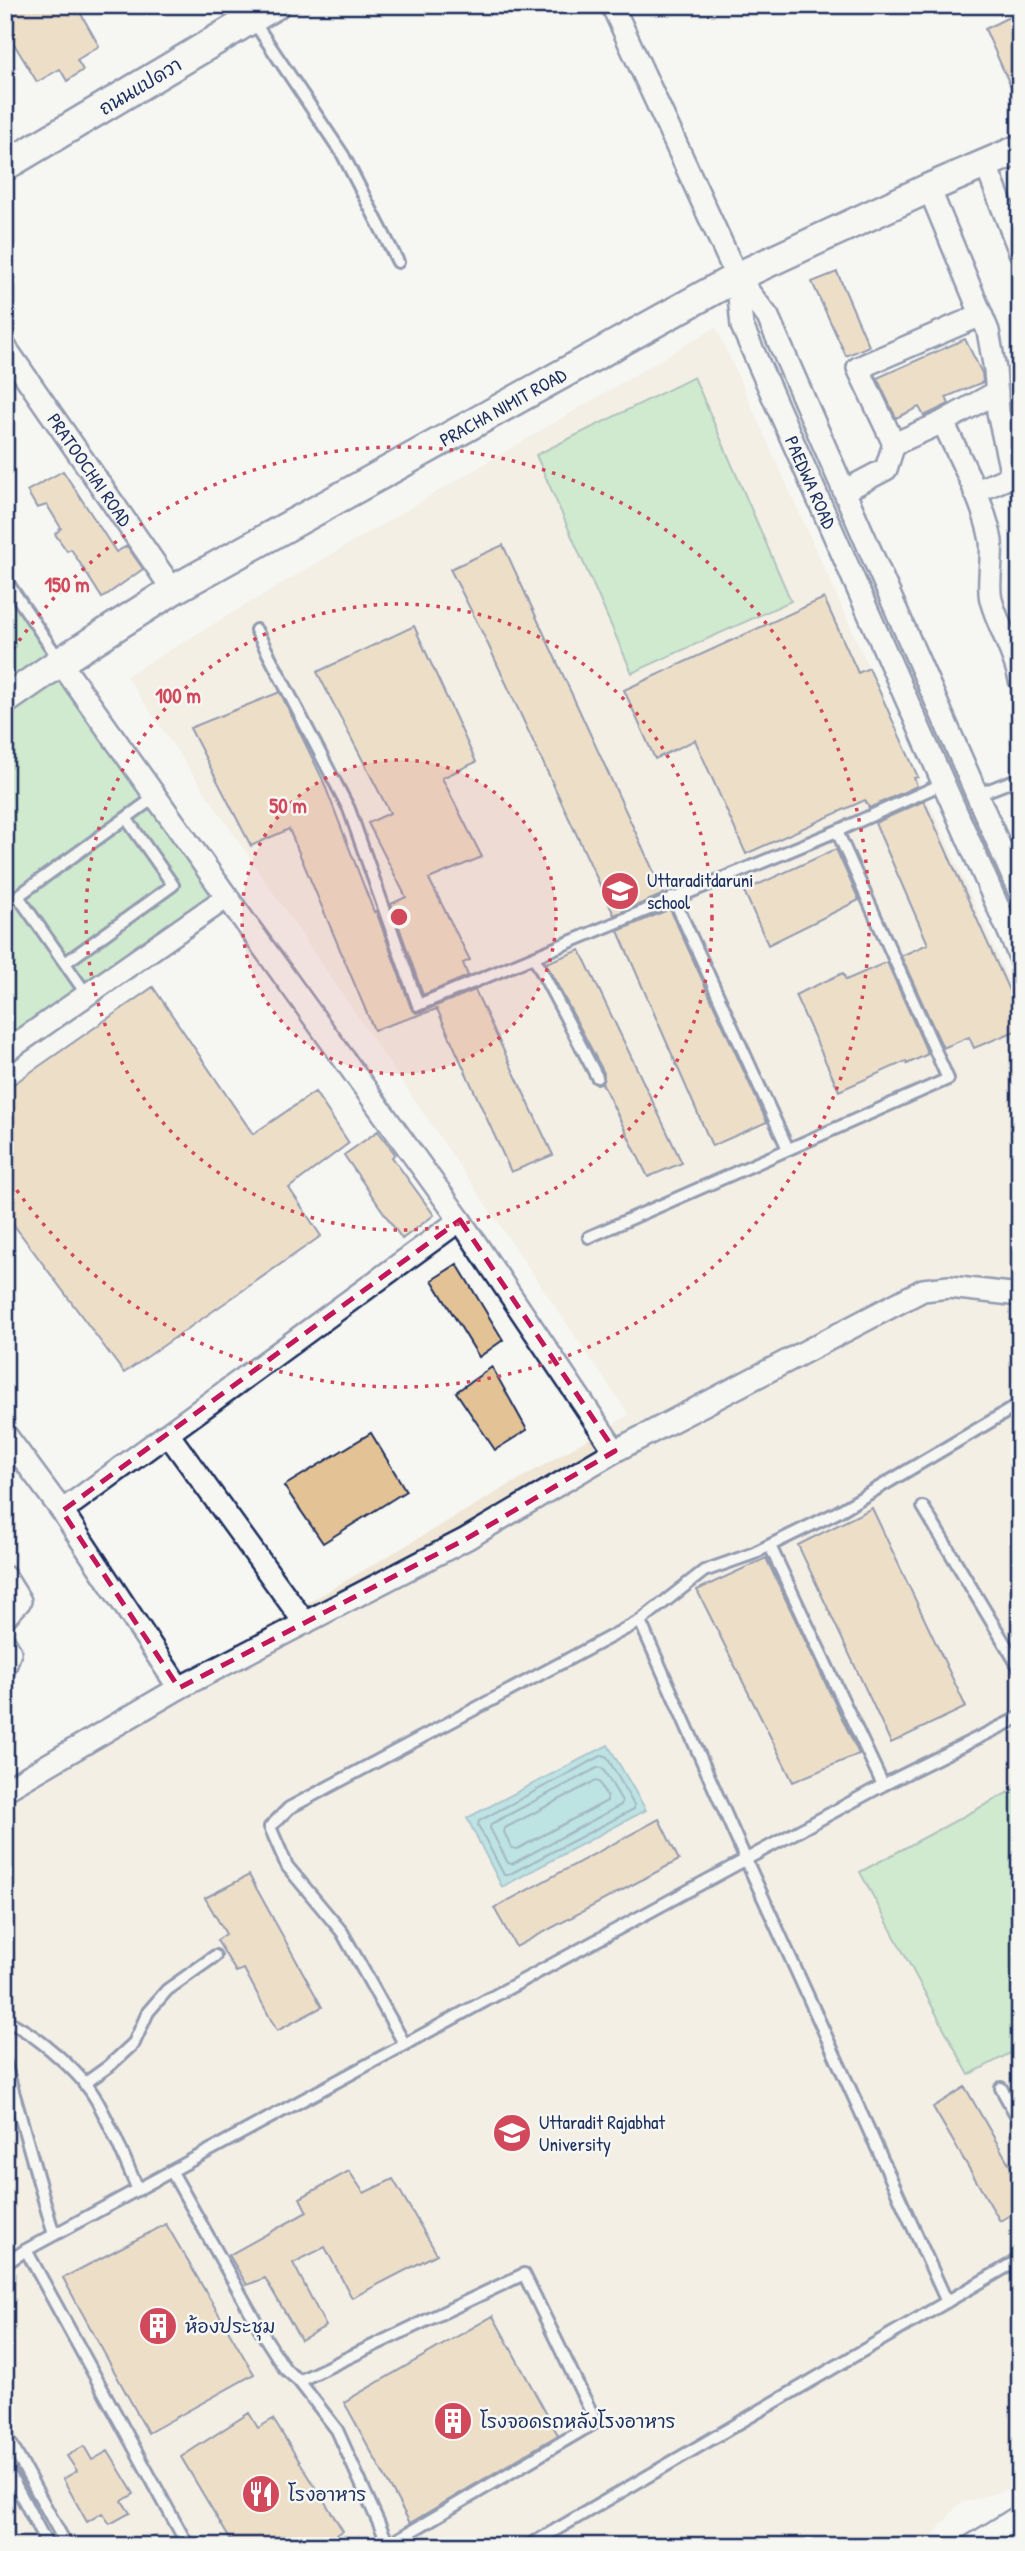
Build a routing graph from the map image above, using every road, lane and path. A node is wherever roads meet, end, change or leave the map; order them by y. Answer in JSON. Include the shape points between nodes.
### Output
{"nodes":[{"id":1,"x":612,"y":5,"type":"edge"},
{"id":2,"x":264,"y":12,"type":"edge"},
{"id":3,"x":1020,"y":149,"type":"edge"},
{"id":4,"x":985,"y":163,"type":"junction"},
{"id":5,"x":5,"y":166,"type":"edge"},
{"id":6,"x":929,"y":188,"type":"junction"},
{"id":7,"x":1020,"y":252,"type":"edge"},
{"id":8,"x":398,"y":262,"type":"dead end"},
{"id":9,"x":737,"y":277,"type":"junction"},
{"id":10,"x":981,"y":315,"type":"junction"},
{"id":11,"x":5,"y":347,"type":"edge"},
{"id":12,"x":997,"y":392,"type":"junction"},
{"id":13,"x":943,"y":422,"type":"junction"},
{"id":14,"x":894,"y":444,"type":"junction"},
{"id":15,"x":844,"y":491,"type":"junction"},
{"id":16,"x":975,"y":492,"type":"junction"},
{"id":17,"x":5,"y":579,"type":"edge"},
{"id":18,"x":173,"y":590,"type":"junction"},
{"id":19,"x":256,"y":630,"type":"dead end"},
{"id":20,"x":60,"y":662,"type":"junction"},
{"id":21,"x":1020,"y":681,"type":"edge"},
{"id":22,"x":5,"y":700,"type":"edge"},
{"id":23,"x":1020,"y":778,"type":"edge"},
{"id":24,"x":942,"y":784,"type":"junction"},
{"id":25,"x":976,"y":795,"type":"junction"},
{"id":26,"x":155,"y":797,"type":"junction"},
{"id":27,"x":126,"y":818,"type":"junction"},
{"id":28,"x":837,"y":831,"type":"junction"},
{"id":29,"x":1020,"y":893,"type":"edge"},
{"id":30,"x":227,"y":898,"type":"junction"},
{"id":31,"x":673,"y":898,"type":"junction"},
{"id":32,"x":534,"y":957,"type":"junction"},
{"id":33,"x":1020,"y":957,"type":"edge"},
{"id":34,"x":65,"y":962,"type":"junction"},
{"id":35,"x":87,"y":995,"type":"junction"},
{"id":36,"x":5,"y":1052,"type":"edge"},
{"id":37,"x":597,"y":1077,"type":"dead end"},
{"id":38,"x":788,"y":1149,"type":"junction"},
{"id":39,"x":460,"y":1220,"type":"junction"},
{"id":40,"x":589,"y":1237,"type":"dead end"},
{"id":41,"x":1020,"y":1295,"type":"edge"},
{"id":42,"x":1020,"y":1404,"type":"edge"},
{"id":43,"x":5,"y":1434,"type":"edge"},
{"id":44,"x":168,"y":1434,"type":"junction"},
{"id":45,"x":615,"y":1451,"type":"junction"},
{"id":46,"x":923,"y":1507,"type":"dead end"},
{"id":47,"x":62,"y":1511,"type":"junction"},
{"id":48,"x":770,"y":1546,"type":"junction"},
{"id":49,"x":5,"y":1577,"type":"edge"},
{"id":50,"x":5,"y":1617,"type":"edge"},
{"id":51,"x":640,"y":1621,"type":"junction"},
{"id":52,"x":305,"y":1623,"type":"junction"},
{"id":53,"x":5,"y":1643,"type":"edge"},
{"id":54,"x":5,"y":1667,"type":"edge"},
{"id":55,"x":1020,"y":1669,"type":"edge"},
{"id":56,"x":179,"y":1688,"type":"junction"},
{"id":57,"x":1020,"y":1717,"type":"edge"},
{"id":58,"x":883,"y":1785,"type":"junction"},
{"id":59,"x":5,"y":1790,"type":"edge"},
{"id":60,"x":746,"y":1860,"type":"junction"},
{"id":61,"x":215,"y":1956,"type":"dead end"},
{"id":62,"x":5,"y":2020,"type":"edge"},
{"id":63,"x":405,"y":2045,"type":"junction"},
{"id":64,"x":5,"y":2063,"type":"edge"},
{"id":65,"x":84,"y":2084,"type":"junction"},
{"id":66,"x":1001,"y":2088,"type":"dead end"},
{"id":67,"x":1020,"y":2122,"type":"edge"},
{"id":68,"x":172,"y":2172,"type":"junction"},
{"id":69,"x":138,"y":2190,"type":"junction"},
{"id":70,"x":54,"y":2235,"type":"junction"},
{"id":71,"x":26,"y":2250,"type":"junction"},
{"id":72,"x":1020,"y":2259,"type":"edge"},
{"id":73,"x":5,"y":2264,"type":"edge"},
{"id":74,"x":947,"y":2302,"type":"junction"},
{"id":75,"x":299,"y":2381,"type":"junction"},
{"id":76,"x":5,"y":2433,"type":"edge"},
{"id":77,"x":5,"y":2466,"type":"edge"},
{"id":78,"x":1020,"y":2516,"type":"edge"},
{"id":79,"x":389,"y":2545,"type":"edge"},
{"id":80,"x":48,"y":2546,"type":"edge"},
{"id":81,"x":67,"y":2546,"type":"edge"},
{"id":82,"x":188,"y":2546,"type":"edge"},
{"id":83,"x":528,"y":2546,"type":"edge"},
{"id":84,"x":972,"y":2546,"type":"edge"}],
"edges":[{"from":1,"to":9,"type":"street","name":"PAEDWA ROAD"},
{"from":2,"to":5,"type":"main road","name":"ถนนแปดวา"},
{"from":2,"to":8,"type":"lane"},
{"from":3,"to":4,"type":"main road","name":"PRACHA NIMIT ROAD"},
{"from":4,"to":6,"type":"main road","name":"PRACHA NIMIT ROAD"},
{"from":4,"to":7,"type":"street"},
{"from":6,"to":9,"type":"main road","name":"PRACHA NIMIT ROAD"},
{"from":6,"to":10,"type":"street"},
{"from":9,"to":15,"type":"street","via":[[768,317]]},
{"from":9,"to":18,"type":"main road","name":"PRACHA NIMIT ROAD"},
{"from":9,"to":24,"type":"street","name":"PAEDWA ROAD","via":[[742,326]]},
{"from":10,"to":12,"type":"street","via":[[988,331]]},
{"from":10,"to":14,"type":"street","via":[[858,368]]},
{"from":11,"to":18,"type":"street","name":"PRATOOCHAI ROAD"},
{"from":12,"to":13,"type":"street"},
{"from":12,"to":16,"type":"street","via":[[1012,476]]},
{"from":13,"to":14,"type":"street"},
{"from":13,"to":16,"type":"street"},
{"from":14,"to":15,"type":"street","via":[[886,469]]},
{"from":15,"to":25,"type":"street"},
{"from":16,"to":21,"type":"street","via":[[990,540],[990,596]]},
{"from":17,"to":20,"type":"lane"},
{"from":18,"to":20,"type":"main road","name":"PRACHA NIMIT ROAD"},
{"from":19,"to":32,"type":"lane","via":[[349,809],[418,1005]]},
{"from":20,"to":22,"type":"main road","name":"PRACHA NIMIT ROAD"},
{"from":20,"to":26,"type":"street"},
{"from":23,"to":25,"type":"lane"},
{"from":24,"to":28,"type":"lane"},
{"from":24,"to":33,"type":"street","name":"PAEDWA ROAD"},
{"from":25,"to":29,"type":"street"},
{"from":26,"to":27,"type":"lane"},
{"from":26,"to":30,"type":"street"},
{"from":27,"to":34,"type":"lane","via":[[18,896]]},
{"from":27,"to":34,"type":"lane","via":[[173,885]]},
{"from":28,"to":31,"type":"lane"},
{"from":28,"to":38,"type":"lane","via":[[948,1079]]},
{"from":30,"to":35,"type":"street"},
{"from":30,"to":39,"type":"street"},
{"from":31,"to":32,"type":"lane"},
{"from":31,"to":38,"type":"lane"},
{"from":32,"to":37,"type":"lane"},
{"from":34,"to":35,"type":"lane"},
{"from":35,"to":36,"type":"street"},
{"from":38,"to":40,"type":"lane"},
{"from":39,"to":44,"type":"street"},
{"from":39,"to":45,"type":"street"},
{"from":41,"to":45,"type":"street","via":[[948,1287],[923,1290]]},
{"from":42,"to":48,"type":"lane","via":[[836,1513]]},
{"from":43,"to":47,"type":"street"},
{"from":44,"to":47,"type":"street"},
{"from":44,"to":52,"type":"street"},
{"from":45,"to":52,"type":"street","via":[[466,1539]]},
{"from":46,"to":55,"type":"lane"},
{"from":47,"to":56,"type":"street"},
{"from":48,"to":51,"type":"lane","via":[[704,1571]]},
{"from":48,"to":58,"type":"lane"},
{"from":49,"to":50,"type":"street","via":[[20,1601]]},
{"from":51,"to":60,"type":"lane"},
{"from":51,"to":63,"type":"lane","via":[[289,1808],[270,1827],[287,1867],[342,1932]]},
{"from":52,"to":56,"type":"street"},
{"from":53,"to":54,"type":"street","via":[[10,1652]]},
{"from":56,"to":59,"type":"street"},
{"from":57,"to":58,"type":"lane"},
{"from":58,"to":60,"type":"lane"},
{"from":60,"to":63,"type":"lane"},
{"from":60,"to":74,"type":"lane"},
{"from":61,"to":65,"type":"lane","via":[[167,1990],[148,2012],[134,2043]]},
{"from":62,"to":65,"type":"lane","via":[[60,2056]]},
{"from":63,"to":68,"type":"lane"},
{"from":64,"to":70,"type":"lane"},
{"from":65,"to":69,"type":"lane","via":[[96,2099]]},
{"from":66,"to":67,"type":"lane"},
{"from":68,"to":69,"type":"lane"},
{"from":68,"to":75,"type":"lane","via":[[264,2336],[285,2369]]},
{"from":69,"to":70,"type":"lane"},
{"from":70,"to":71,"type":"lane"},
{"from":71,"to":73,"type":"lane"},
{"from":71,"to":82,"type":"lane"},
{"from":72,"to":74,"type":"lane"},
{"from":74,"to":83,"type":"lane"},
{"from":75,"to":79,"type":"lane","via":[[337,2430]]},
{"from":75,"to":79,"type":"lane","via":[[524,2274],[596,2422]]},
{"from":76,"to":81,"type":"lane"},
{"from":77,"to":80,"type":"lane"},
{"from":78,"to":84,"type":"street"}]}
